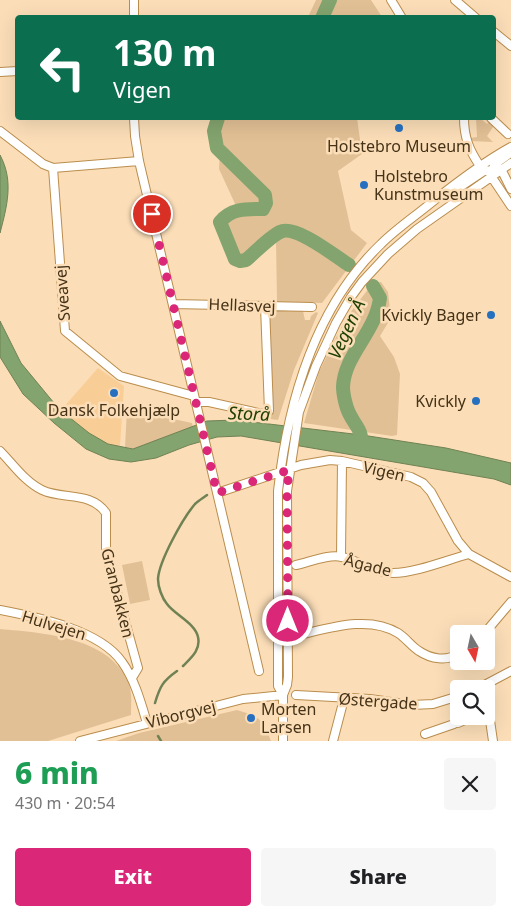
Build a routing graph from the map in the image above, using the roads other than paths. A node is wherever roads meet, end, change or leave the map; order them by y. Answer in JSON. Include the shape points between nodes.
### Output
{"nodes":[{"id":1,"x":134,"y":0,"type":"edge"},
{"id":2,"x":391,"y":0,"type":"edge"},
{"id":3,"x":454,"y":0,"type":"edge"},
{"id":4,"x":134,"y":15,"type":"edge"},
{"id":5,"x":400,"y":15,"type":"edge"},
{"id":6,"x":472,"y":15,"type":"edge"},
{"id":7,"x":496,"y":34,"type":"edge"},
{"id":8,"x":511,"y":46,"type":"edge"},
{"id":9,"x":15,"y":71,"type":"edge"},
{"id":10,"x":0,"y":72,"type":"edge"},
{"id":11,"x":134,"y":120,"type":"edge"},
{"id":12,"x":464,"y":120,"type":"edge"},
{"id":13,"x":493,"y":120,"type":"edge"},
{"id":14,"x":0,"y":132,"type":"edge"},
{"id":15,"x":508,"y":134,"type":"dead end"},
{"id":16,"x":511,"y":147,"type":"edge"},
{"id":17,"x":511,"y":152,"type":"edge"},
{"id":18,"x":139,"y":161,"type":"junction"},
{"id":19,"x":511,"y":164,"type":"edge"},
{"id":20,"x":480,"y":166,"type":"junction"},
{"id":21,"x":53,"y":168,"type":"junction"},
{"id":22,"x":501,"y":169,"type":"junction"},
{"id":23,"x":491,"y":173,"type":"junction"},
{"id":24,"x":511,"y":189,"type":"edge"},
{"id":25,"x":511,"y":206,"type":"edge"},
{"id":26,"x":424,"y":209,"type":"junction"},
{"id":27,"x":173,"y":304,"type":"junction"},
{"id":28,"x":265,"y":306,"type":"junction"},
{"id":29,"x":312,"y":307,"type":"dead end"},
{"id":30,"x":194,"y":399,"type":"junction"},
{"id":31,"x":0,"y":451,"type":"edge"},
{"id":32,"x":342,"y":461,"type":"junction"},
{"id":33,"x":289,"y":470,"type":"junction"},
{"id":34,"x":280,"y":473,"type":"junction"},
{"id":35,"x":217,"y":493,"type":"junction"},
{"id":36,"x":469,"y":554,"type":"junction"},
{"id":37,"x":341,"y":557,"type":"junction"},
{"id":38,"x":296,"y":565,"type":"dead end"},
{"id":39,"x":511,"y":577,"type":"edge"},
{"id":40,"x":511,"y":602,"type":"edge"},
{"id":41,"x":0,"y":610,"type":"edge"},
{"id":42,"x":492,"y":625,"type":"edge"},
{"id":43,"x":299,"y":634,"type":"dead end"},
{"id":44,"x":450,"y":658,"type":"edge"},
{"id":45,"x":259,"y":671,"type":"dead end"},
{"id":46,"x":511,"y":671,"type":"edge"},
{"id":47,"x":132,"y":678,"type":"junction"},
{"id":48,"x":495,"y":683,"type":"edge"},
{"id":49,"x":283,"y":695,"type":"junction"},
{"id":50,"x":296,"y":695,"type":"dead end"},
{"id":51,"x":344,"y":699,"type":"junction"},
{"id":52,"x":450,"y":699,"type":"edge"},
{"id":53,"x":147,"y":723,"type":"junction"},
{"id":54,"x":453,"y":725,"type":"edge"},
{"id":55,"x":490,"y":725,"type":"edge"},
{"id":56,"x":425,"y":734,"type":"dead end"},
{"id":57,"x":80,"y":741,"type":"edge"},
{"id":58,"x":283,"y":741,"type":"edge"},
{"id":59,"x":333,"y":741,"type":"edge"},
{"id":60,"x":493,"y":741,"type":"edge"}],
"edges":[{"from":1,"to":4,"type":"street"},
{"from":2,"to":5,"type":"street"},
{"from":3,"to":6,"type":"street"},
{"from":7,"to":8,"type":"street"},
{"from":9,"to":10,"type":"street"},
{"from":11,"to":18,"type":"street"},
{"from":12,"to":20,"type":"street","via":[[466,139]]},
{"from":13,"to":15,"type":"street"},
{"from":14,"to":21,"type":"street"},
{"from":16,"to":20,"type":"street"},
{"from":17,"to":23,"type":"street","via":[[495,164]]},
{"from":18,"to":21,"type":"street"},
{"from":18,"to":27,"type":"street"},
{"from":19,"to":22,"type":"street"},
{"from":20,"to":26,"type":"street"},
{"from":21,"to":30,"type":"street","name":"Sveavej","via":[[64,331],[120,376]]},
{"from":22,"to":23,"type":"street"},
{"from":22,"to":24,"type":"street"},
{"from":23,"to":25,"type":"street"},
{"from":23,"to":26,"type":"street","via":[[484,171]]},
{"from":23,"to":33,"type":"street","via":[[408,236],[362,282],[336,323],[310,380],[299,416]]},
{"from":26,"to":34,"type":"street","via":[[368,257],[327,314],[297,388]]},
{"from":27,"to":28,"type":"street","name":"Hellasvej"},
{"from":27,"to":30,"type":"street"},
{"from":28,"to":29,"type":"street","name":"Hellasvej"},
{"from":28,"to":30,"type":"street","name":"Sveavej","via":[[268,411],[263,414]]},
{"from":30,"to":35,"type":"street"},
{"from":31,"to":47,"type":"street","name":"Granbakken","via":[[28,480],[43,490],[97,503],[106,513],[106,553],[138,668]]},
{"from":32,"to":33,"type":"street","name":"Vigen","via":[[330,460]]},
{"from":32,"to":36,"type":"street","name":"Vigen","via":[[411,477],[423,483]]},
{"from":32,"to":37,"type":"street"},
{"from":33,"to":34,"type":"street","name":"Vigen"},
{"from":33,"to":49,"type":"street","via":[[287,685]]},
{"from":34,"to":35,"type":"street","name":"Vigen"},
{"from":34,"to":49,"type":"street","via":[[278,686]]},
{"from":35,"to":45,"type":"street"},
{"from":36,"to":37,"type":"street","name":"Ågade","via":[[393,573]]},
{"from":36,"to":39,"type":"street","name":"Vigen"},
{"from":37,"to":38,"type":"street","name":"Ågade"},
{"from":40,"to":42,"type":"street"},
{"from":41,"to":47,"type":"street","name":"Hulvejen","via":[[80,631],[105,645],[122,661]]},
{"from":43,"to":44,"type":"street","via":[[367,624],[398,633],[433,658]]},
{"from":46,"to":48,"type":"street"},
{"from":47,"to":53,"type":"street","name":"Hulvejen"},
{"from":49,"to":53,"type":"street","name":"Viborgvej","via":[[243,699]]},
{"from":49,"to":58,"type":"street"},
{"from":50,"to":51,"type":"street","name":"Østergade"},
{"from":51,"to":52,"type":"street","name":"Østergade","via":[[419,705]]},
{"from":51,"to":59,"type":"street"},
{"from":53,"to":57,"type":"street","name":"Viborgvej"},
{"from":54,"to":56,"type":"street"},
{"from":55,"to":60,"type":"street"}]}
